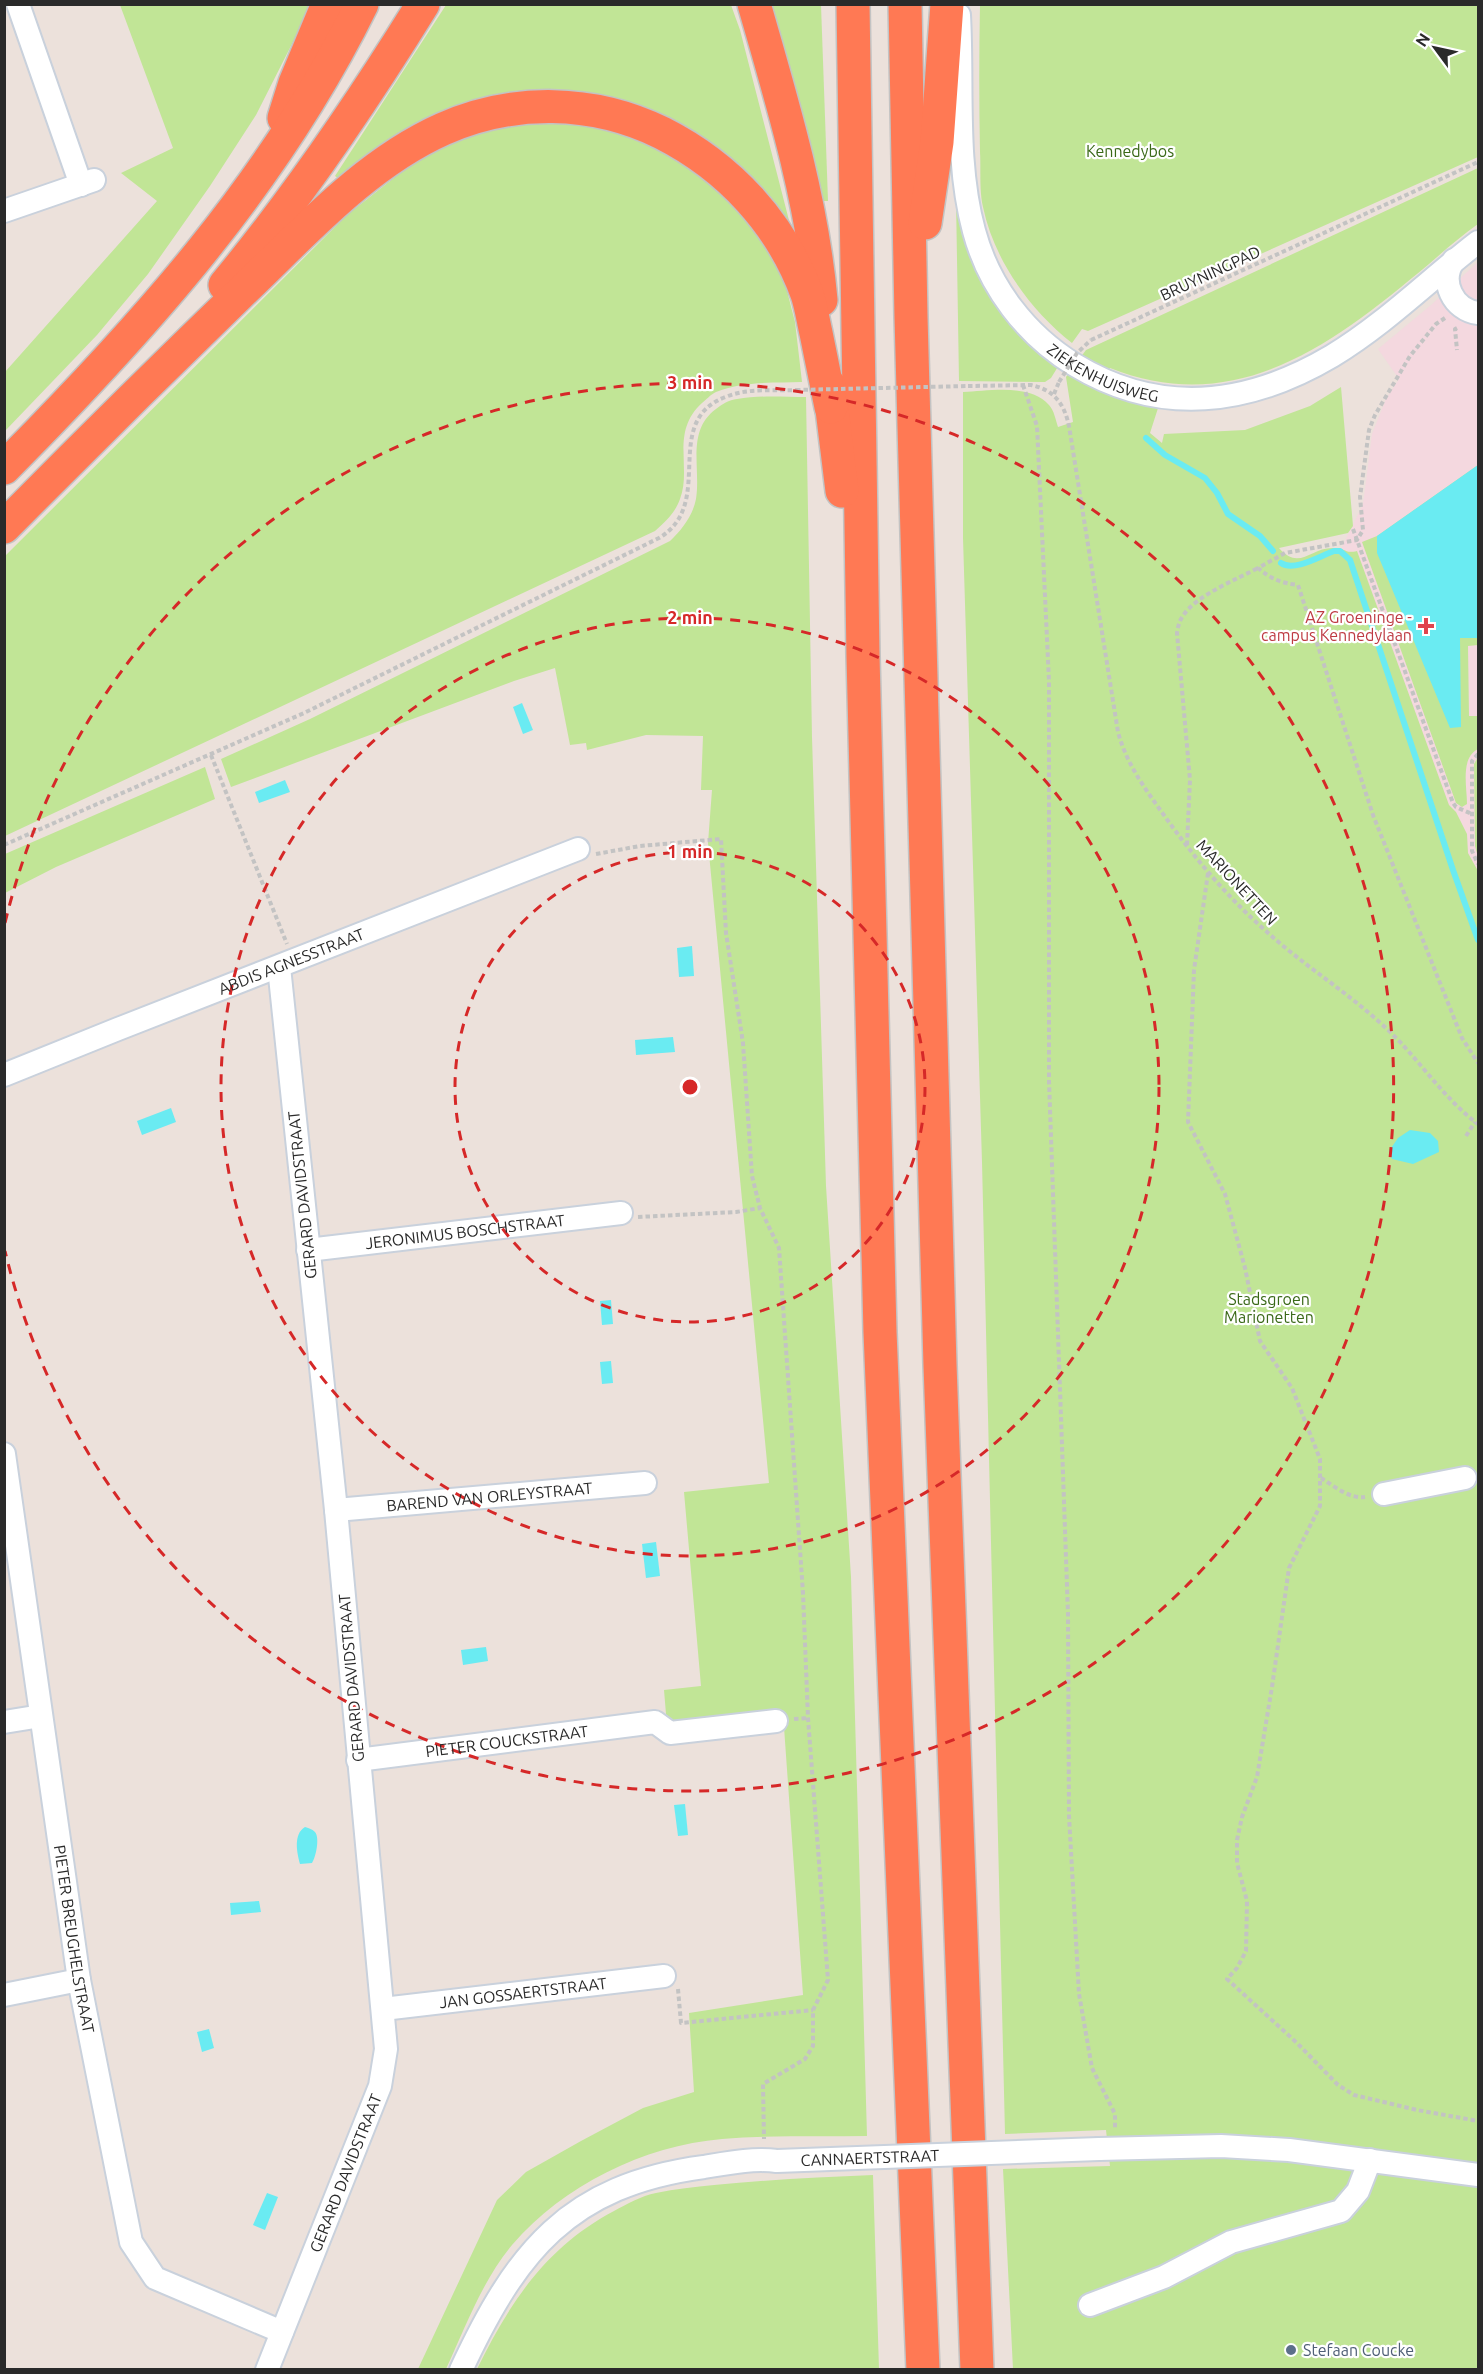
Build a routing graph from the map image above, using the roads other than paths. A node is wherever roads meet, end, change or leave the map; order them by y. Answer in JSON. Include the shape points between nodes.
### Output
{"nodes":[{"id":1,"x":18,"y":4,"type":"edge"},
{"id":2,"x":328,"y":4,"type":"edge"},
{"id":3,"x":362,"y":4,"type":"edge"},
{"id":4,"x":399,"y":4,"type":"edge"},
{"id":5,"x":423,"y":4,"type":"edge"},
{"id":6,"x":754,"y":4,"type":"edge"},
{"id":7,"x":853,"y":4,"type":"edge"},
{"id":8,"x":905,"y":4,"type":"edge"},
{"id":9,"x":947,"y":4,"type":"edge"},
{"id":10,"x":958,"y":4,"type":"edge"},
{"id":11,"x":271,"y":161,"type":"junction"},
{"id":12,"x":299,"y":187,"type":"junction"},
{"id":13,"x":4,"y":211,"type":"edge"},
{"id":14,"x":1479,"y":242,"type":"edge"},
{"id":15,"x":1454,"y":260,"type":"junction"},
{"id":16,"x":1427,"y":283,"type":"junction"},
{"id":17,"x":1450,"y":291,"type":"junction"},
{"id":18,"x":911,"y":317,"type":"junction"},
{"id":19,"x":1471,"y":320,"type":"edge"},
{"id":20,"x":135,"y":394,"type":"junction"},
{"id":21,"x":831,"y":407,"type":"junction"},
{"id":22,"x":4,"y":468,"type":"edge"},
{"id":23,"x":4,"y":527,"type":"edge"},
{"id":24,"x":863,"y":657,"type":"junction"},
{"id":25,"x":578,"y":849,"type":"road end"},
{"id":26,"x":286,"y":964,"type":"junction"},
{"id":27,"x":4,"y":1075,"type":"edge"},
{"id":28,"x":621,"y":1213,"type":"road end"},
{"id":29,"x":308,"y":1250,"type":"junction"},
{"id":30,"x":4,"y":1454,"type":"edge"},
{"id":31,"x":1465,"y":1478,"type":"dead end"},
{"id":32,"x":645,"y":1483,"type":"dead end"},
{"id":33,"x":1384,"y":1494,"type":"road end"},
{"id":34,"x":336,"y":1510,"type":"junction"},
{"id":35,"x":41,"y":1716,"type":"junction"},
{"id":36,"x":776,"y":1721,"type":"dead end"},
{"id":37,"x":4,"y":1722,"type":"edge"},
{"id":38,"x":358,"y":1760,"type":"junction"},
{"id":39,"x":664,"y":1976,"type":"road end"},
{"id":40,"x":79,"y":1980,"type":"junction"},
{"id":41,"x":4,"y":1995,"type":"edge"},
{"id":42,"x":383,"y":2009,"type":"junction"},
{"id":43,"x":1370,"y":2160,"type":"junction"},
{"id":44,"x":1479,"y":2175,"type":"edge"},
{"id":45,"x":1090,"y":2305,"type":"dead end"},
{"id":46,"x":282,"y":2332,"type":"junction"},
{"id":47,"x":267,"y":2370,"type":"edge"},
{"id":48,"x":462,"y":2370,"type":"edge"},
{"id":49,"x":923,"y":2370,"type":"edge"},
{"id":50,"x":977,"y":2370,"type":"edge"}],
"edges":[{"from":1,"to":13,"type":"street","via":[[88,182]]},
{"from":2,"to":11,"type":"highway","via":[[295,83]]},
{"from":3,"to":11,"type":"highway","via":[[309,103]]},
{"from":4,"to":12,"type":"highway"},
{"from":5,"to":12,"type":"highway","via":[[369,91]]},
{"from":6,"to":21,"type":"highway","via":[[789,126],[819,268]]},
{"from":7,"to":24,"type":"highway"},
{"from":8,"to":18,"type":"highway"},
{"from":9,"to":18,"type":"highway","via":[[937,142]]},
{"from":10,"to":16,"type":"street","name":"ZIEKENHUISWEG","via":[[962,150],[969,208],[980,248],[1022,323],[1046,345],[1086,371],[1114,384],[1171,399],[1227,397],[1259,390],[1333,355]]},
{"from":11,"to":22,"type":"highway","via":[[144,322]]},
{"from":12,"to":20,"type":"highway","via":[[231,278]]},
{"from":14,"to":15,"type":"street","name":"ZIEKENHUISWEG"},
{"from":15,"to":16,"type":"street","name":"ZIEKENHUISWEG"},
{"from":15,"to":17,"type":"street","via":[[1448,275]]},
{"from":16,"to":17,"type":"street","via":[[1440,281]]},
{"from":17,"to":19,"type":"street"},
{"from":18,"to":50,"type":"highway","via":[[940,1365]]},
{"from":20,"to":21,"type":"highway","via":[[305,231],[398,153],[442,129],[481,115],[560,106],[605,112],[656,130],[703,157],[750,199],[789,253],[808,296]]},
{"from":20,"to":23,"type":"highway"},
{"from":21,"to":24,"type":"highway"},
{"from":24,"to":49,"type":"highway","via":[[880,1332]]},
{"from":25,"to":26,"type":"street","name":"ABDIS AGNESSTRAAT"},
{"from":26,"to":27,"type":"street","name":"ABDIS AGNESSTRAAT"},
{"from":26,"to":29,"type":"street","name":"GERARD DAVIDSTRAAT"},
{"from":28,"to":29,"type":"street","name":"JERONIMUS BOSCHSTRAAT"},
{"from":29,"to":34,"type":"street","name":"GERARD DAVIDSTRAAT"},
{"from":30,"to":35,"type":"street","name":"PIETER BREUGHELSTRAAT"},
{"from":31,"to":33,"type":"street"},
{"from":32,"to":34,"type":"street","name":"BAREND VAN ORLEYSTRAAT"},
{"from":34,"to":38,"type":"street","name":"GERARD DAVIDSTRAAT"},
{"from":35,"to":37,"type":"street"},
{"from":35,"to":40,"type":"street","name":"PIETER BREUGHELSTRAAT"},
{"from":36,"to":38,"type":"street","name":"PIETER COUCKSTRAAT","via":[[670,1732],[655,1722]]},
{"from":38,"to":42,"type":"street","name":"GERARD DAVIDSTRAAT"},
{"from":39,"to":42,"type":"street","name":"JAN GOSSAERTSTRAAT"},
{"from":40,"to":41,"type":"street"},
{"from":40,"to":46,"type":"street","name":"PIETER BREUGHELSTRAAT","via":[[131,2242],[155,2278]]},
{"from":42,"to":46,"type":"street","name":"GERARD DAVIDSTRAAT","via":[[386,2049],[380,2086]]},
{"from":43,"to":44,"type":"street","name":"CANNAERTSTRAAT"},
{"from":43,"to":45,"type":"street","via":[[1358,2191],[1341,2211],[1230,2242],[1164,2277]]},
{"from":43,"to":48,"type":"street","name":"CANNAERTSTRAAT","bridge":true,"via":[[1221,2146],[744,2161],[671,2171],[624,2186],[586,2205],[549,2233],[516,2270],[490,2311]]},
{"from":46,"to":47,"type":"street","name":"GERARD DAVIDSTRAAT"}]}
